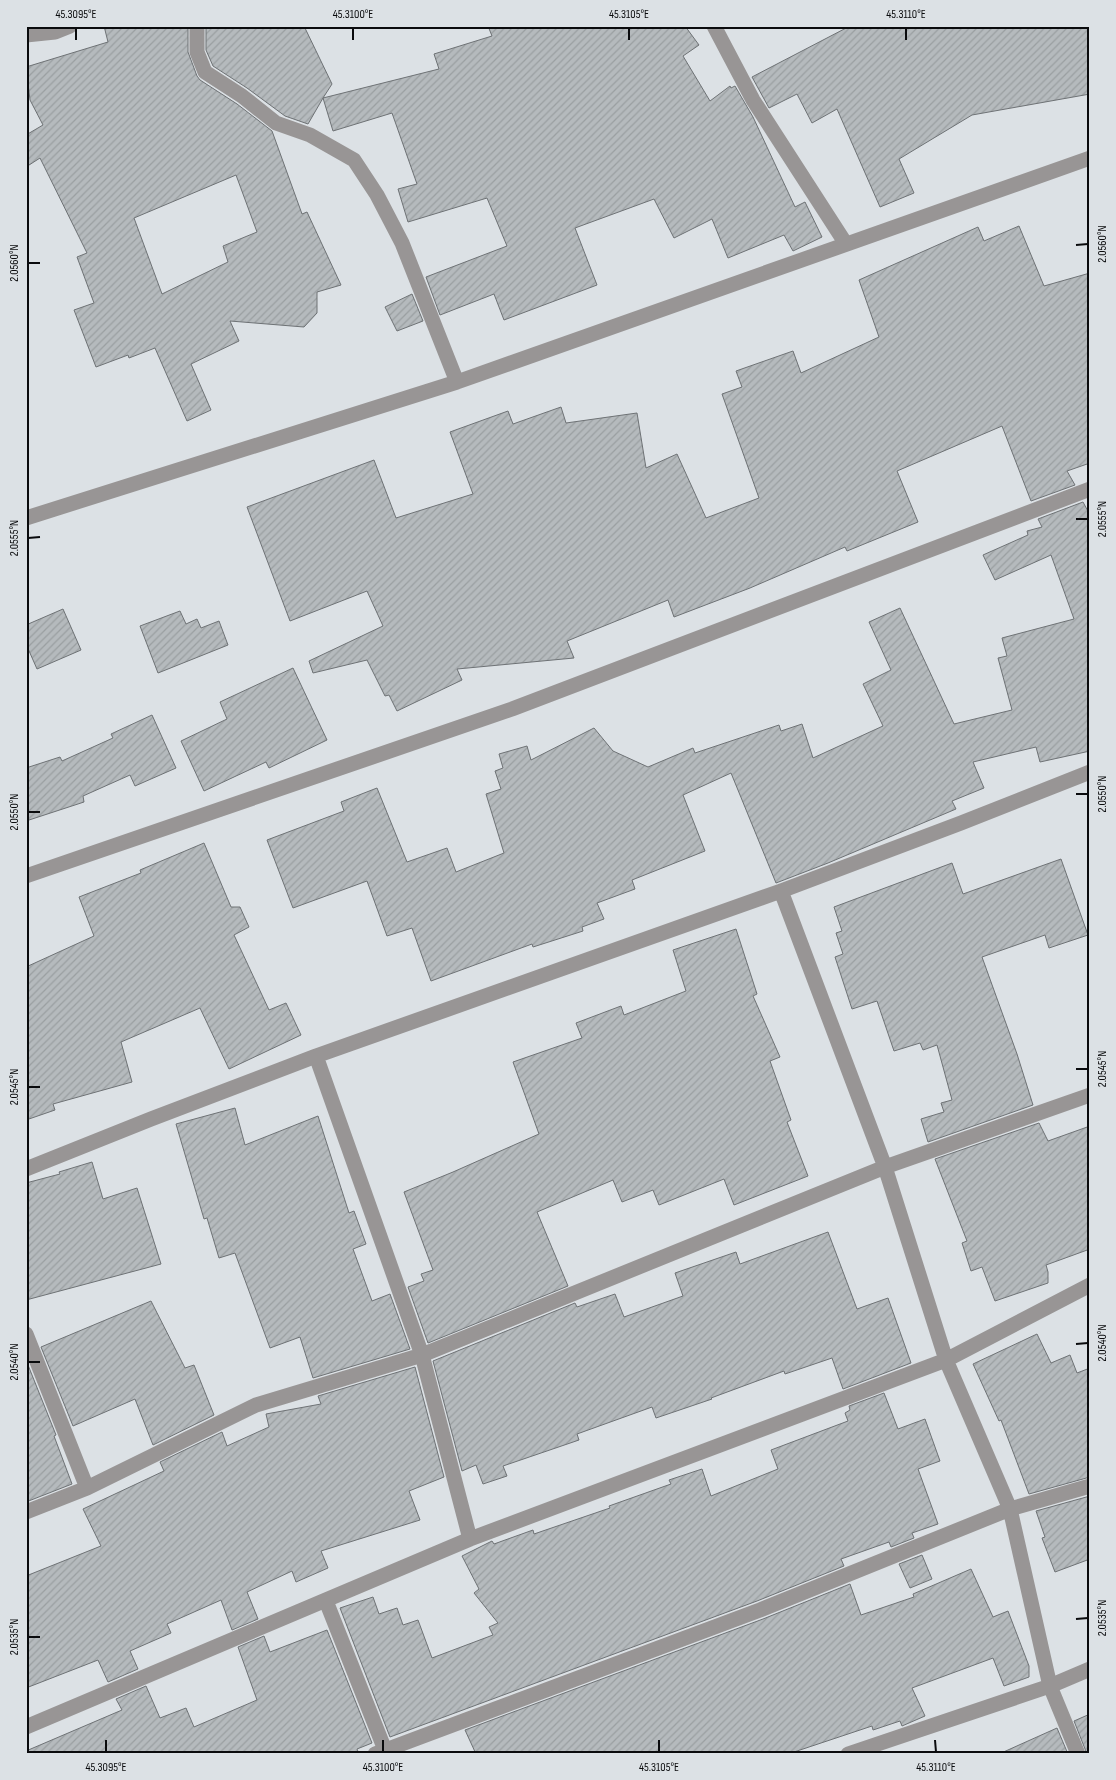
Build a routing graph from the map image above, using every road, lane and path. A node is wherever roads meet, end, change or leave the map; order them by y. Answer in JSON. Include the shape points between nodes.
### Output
{"nodes":[{"id":1,"x":70,"y":26,"type":"edge"},
{"id":2,"x":197,"y":26,"type":"edge"},
{"id":3,"x":714,"y":26,"type":"edge"},
{"id":4,"x":26,"y":35,"type":"edge"},
{"id":5,"x":1090,"y":158,"type":"edge"},
{"id":6,"x":846,"y":244,"type":"junction"},
{"id":7,"x":457,"y":382,"type":"junction"},
{"id":8,"x":1090,"y":489,"type":"edge"},
{"id":9,"x":26,"y":518,"type":"edge"},
{"id":10,"x":1090,"y":772,"type":"edge"},
{"id":11,"x":26,"y":876,"type":"edge"},
{"id":12,"x":781,"y":890,"type":"junction"},
{"id":13,"x":316,"y":1056,"type":"junction"},
{"id":14,"x":1090,"y":1095,"type":"edge"},
{"id":15,"x":884,"y":1167,"type":"junction"},
{"id":16,"x":26,"y":1169,"type":"edge"},
{"id":17,"x":1090,"y":1285,"type":"edge"},
{"id":18,"x":26,"y":1334,"type":"edge"},
{"id":19,"x":422,"y":1355,"type":"junction"},
{"id":20,"x":946,"y":1360,"type":"junction"},
{"id":21,"x":1090,"y":1486,"type":"edge"},
{"id":22,"x":87,"y":1488,"type":"junction"},
{"id":23,"x":1010,"y":1509,"type":"junction"},
{"id":24,"x":26,"y":1512,"type":"edge"},
{"id":25,"x":470,"y":1539,"type":"junction"},
{"id":26,"x":326,"y":1601,"type":"junction"},
{"id":27,"x":1090,"y":1669,"type":"edge"},
{"id":28,"x":1050,"y":1686,"type":"junction"},
{"id":29,"x":26,"y":1727,"type":"edge"},
{"id":30,"x":877,"y":1749,"type":"edge"},
{"id":31,"x":380,"y":1752,"type":"edge"},
{"id":32,"x":848,"y":1754,"type":"edge"},
{"id":33,"x":1078,"y":1754,"type":"edge"}],
"edges":[{"from":1,"to":4,"type":"street","via":[[55,32]]},
{"from":2,"to":7,"type":"street","via":[[197,52],[205,72],[276,123],[310,135],[354,160],[402,243]]},
{"from":3,"to":6,"type":"street","via":[[753,100]]},
{"from":5,"to":6,"type":"street"},
{"from":6,"to":7,"type":"street"},
{"from":7,"to":9,"type":"street"},
{"from":8,"to":11,"type":"street","via":[[512,709]]},
{"from":10,"to":12,"type":"street"},
{"from":12,"to":13,"type":"street"},
{"from":12,"to":15,"type":"street"},
{"from":13,"to":16,"type":"street"},
{"from":13,"to":19,"type":"street"},
{"from":14,"to":15,"type":"street"},
{"from":15,"to":19,"type":"street"},
{"from":15,"to":20,"type":"street"},
{"from":17,"to":20,"type":"street"},
{"from":18,"to":22,"type":"street"},
{"from":19,"to":22,"type":"street","via":[[256,1405]]},
{"from":19,"to":25,"type":"street"},
{"from":20,"to":23,"type":"street"},
{"from":20,"to":25,"type":"street"},
{"from":21,"to":23,"type":"street"},
{"from":22,"to":24,"type":"street"},
{"from":23,"to":28,"type":"street"},
{"from":23,"to":31,"type":"street","via":[[760,1610]]},
{"from":25,"to":26,"type":"street"},
{"from":26,"to":29,"type":"street"},
{"from":26,"to":31,"type":"street"},
{"from":27,"to":28,"type":"street"},
{"from":28,"to":30,"type":"street"},
{"from":28,"to":33,"type":"street"},
{"from":30,"to":32,"type":"street"}]}
